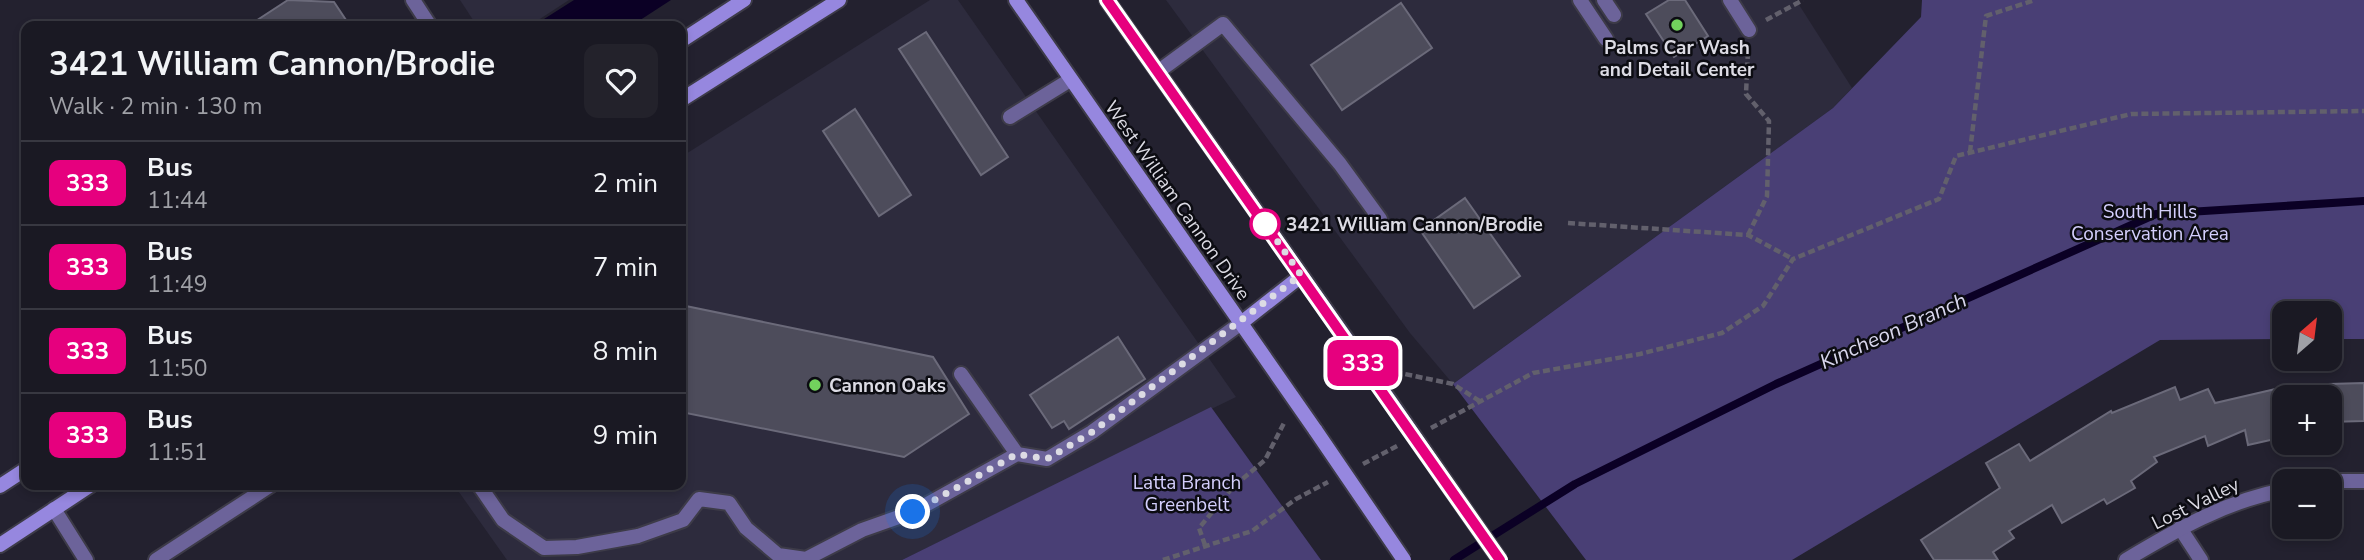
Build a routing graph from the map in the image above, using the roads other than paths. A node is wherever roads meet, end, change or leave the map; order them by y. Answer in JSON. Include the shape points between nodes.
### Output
{"nodes":[{"id":1,"x":413,"y":0,"type":"edge"},
{"id":2,"x":744,"y":0,"type":"edge"},
{"id":3,"x":839,"y":0,"type":"edge"},
{"id":4,"x":1016,"y":0,"type":"edge"},
{"id":5,"x":1107,"y":0,"type":"edge"},
{"id":6,"x":1580,"y":0,"type":"edge"},
{"id":7,"x":1604,"y":0,"type":"edge"},
{"id":8,"x":1730,"y":0,"type":"edge"},
{"id":9,"x":1614,"y":15,"type":"dead end"},
{"id":10,"x":427,"y":21,"type":"edge"},
{"id":11,"x":1749,"y":30,"type":"road end"},
{"id":12,"x":686,"y":38,"type":"edge"},
{"id":13,"x":1606,"y":39,"type":"dead end"},
{"id":14,"x":1159,"y":71,"type":"junction"},
{"id":15,"x":1070,"y":80,"type":"junction"},
{"id":16,"x":686,"y":97,"type":"edge"},
{"id":17,"x":1010,"y":117,"type":"dead end"},
{"id":18,"x":1380,"y":219,"type":"dead end"},
{"id":19,"x":1301,"y":275,"type":"junction"},
{"id":20,"x":1241,"y":323,"type":"junction"},
{"id":21,"x":961,"y":374,"type":"dead end"},
{"id":22,"x":1017,"y":454,"type":"junction"},
{"id":23,"x":21,"y":472,"type":"edge"},
{"id":24,"x":2342,"y":481,"type":"edge"},
{"id":25,"x":2364,"y":481,"type":"edge"},
{"id":26,"x":0,"y":486,"type":"edge"},
{"id":27,"x":83,"y":490,"type":"edge"},
{"id":28,"x":263,"y":490,"type":"edge"},
{"id":29,"x":482,"y":490,"type":"edge"},
{"id":30,"x":2272,"y":492,"type":"edge"},
{"id":31,"x":54,"y":509,"type":"junction"},
{"id":32,"x":2180,"y":528,"type":"junction"},
{"id":33,"x":0,"y":545,"type":"edge"},
{"id":34,"x":86,"y":560,"type":"edge"},
{"id":35,"x":156,"y":560,"type":"edge"},
{"id":36,"x":1405,"y":560,"type":"edge"},
{"id":37,"x":1500,"y":560,"type":"edge"},
{"id":38,"x":2126,"y":560,"type":"edge"},
{"id":39,"x":2201,"y":560,"type":"edge"}],
"edges":[{"from":1,"to":10,"type":"street"},
{"from":2,"to":12,"type":"main road"},
{"from":3,"to":16,"type":"main road"},
{"from":4,"to":15,"type":"main road","name":"West William Cannon Drive"},
{"from":5,"to":14,"type":"main road"},
{"from":6,"to":13,"type":"street"},
{"from":7,"to":9,"type":"street"},
{"from":8,"to":11,"type":"street"},
{"from":14,"to":18,"type":"street","via":[[1223,24]]},
{"from":14,"to":19,"type":"main road"},
{"from":15,"to":17,"type":"street"},
{"from":15,"to":20,"type":"main road","name":"West William Cannon Drive"},
{"from":19,"to":20,"type":"main road"},
{"from":19,"to":37,"type":"main road","bridge":true},
{"from":20,"to":22,"type":"street","via":[[1092,432],[1047,459]]},
{"from":20,"to":36,"type":"main road","name":"West William Cannon Drive","bridge":true},
{"from":21,"to":22,"type":"street"},
{"from":22,"to":29,"type":"street","via":[[913,512],[862,530],[806,559],[778,555],[747,528],[729,503],[699,499],[683,520],[638,536],[544,548],[503,520]]},
{"from":23,"to":26,"type":"main road"},
{"from":24,"to":25,"type":"street"},
{"from":27,"to":31,"type":"main road"},
{"from":28,"to":35,"type":"street"},
{"from":30,"to":32,"type":"street","name":"Lost Valley","via":[[2251,496]]},
{"from":31,"to":33,"type":"main road"},
{"from":31,"to":34,"type":"street"},
{"from":32,"to":38,"type":"street","name":"Lost Valley"},
{"from":32,"to":39,"type":"street"}]}
